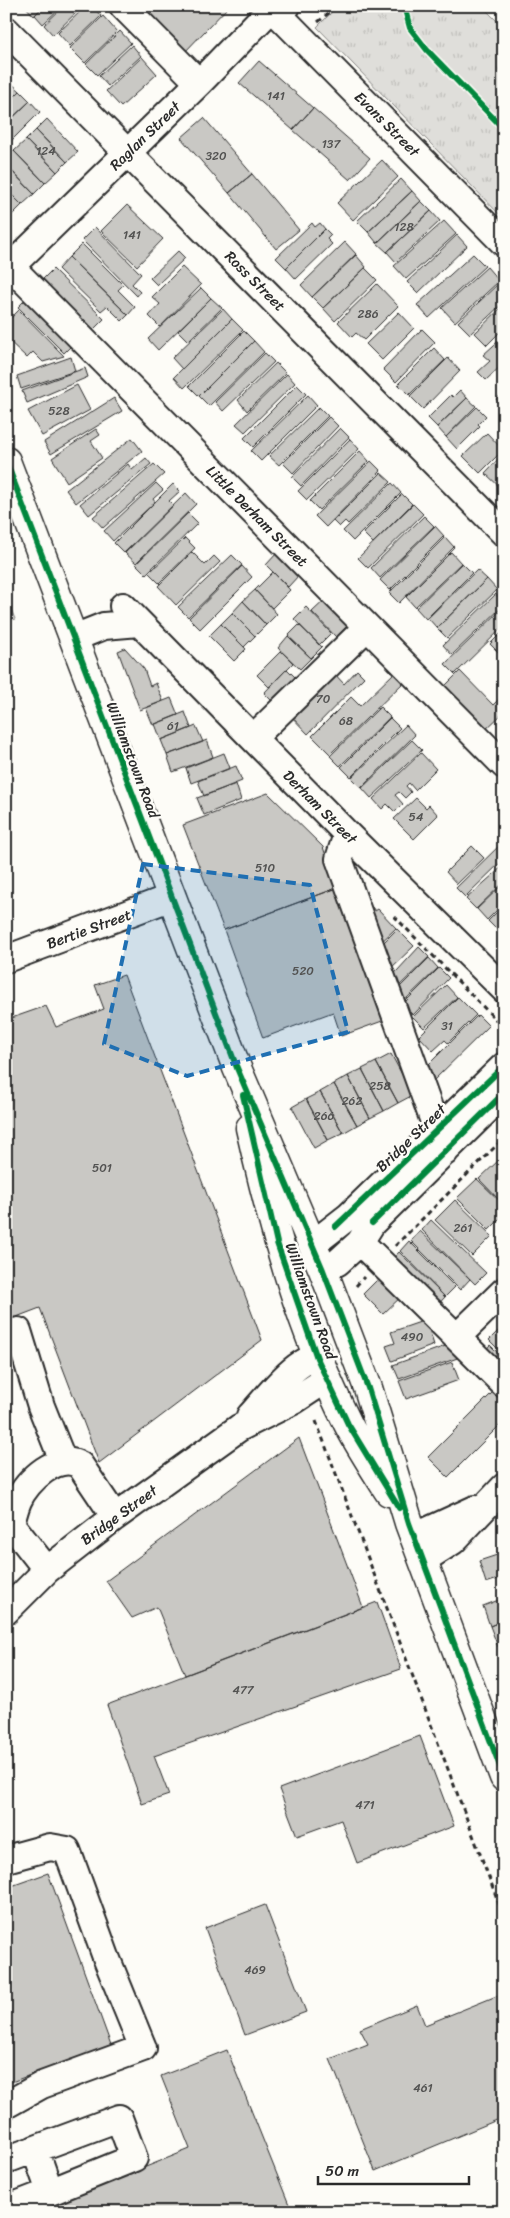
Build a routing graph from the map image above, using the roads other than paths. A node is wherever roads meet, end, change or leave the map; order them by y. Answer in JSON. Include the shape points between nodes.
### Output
{"nodes":[{"id":1,"x":123,"y":6,"type":"edge"},
{"id":2,"x":277,"y":8,"type":"edge"},
{"id":3,"x":6,"y":30,"type":"edge"},
{"id":4,"x":199,"y":83,"type":"junction"},
{"id":5,"x":128,"y":153,"type":"junction"},
{"id":6,"x":504,"y":243,"type":"edge"},
{"id":7,"x":8,"y":269,"type":"edge"},
{"id":8,"x":6,"y":460,"type":"edge"},
{"id":9,"x":504,"y":533,"type":"edge"},
{"id":10,"x":367,"y":627,"type":"junction"},
{"id":11,"x":74,"y":638,"type":"junction"},
{"id":12,"x":253,"y":738,"type":"junction"},
{"id":13,"x":504,"y":765,"type":"edge"},
{"id":14,"x":348,"y":834,"type":"junction"},
{"id":15,"x":172,"y":897,"type":"junction"},
{"id":16,"x":6,"y":959,"type":"edge"},
{"id":17,"x":504,"y":989,"type":"edge"},
{"id":18,"x":504,"y":1066,"type":"edge"},
{"id":19,"x":237,"y":1068,"type":"junction"},
{"id":20,"x":504,"y":1093,"type":"edge"},
{"id":21,"x":441,"y":1141,"type":"junction"},
{"id":22,"x":360,"y":1242,"type":"junction"},
{"id":23,"x":313,"y":1244,"type":"junction"},
{"id":24,"x":324,"y":1270,"type":"junction"},
{"id":25,"x":286,"y":1271,"type":"junction"},
{"id":26,"x":504,"y":1291,"type":"edge"},
{"id":27,"x":6,"y":1335,"type":"edge"},
{"id":28,"x":457,"y":1337,"type":"junction"},
{"id":29,"x":356,"y":1358,"type":"junction"},
{"id":30,"x":322,"y":1368,"type":"junction"},
{"id":31,"x":504,"y":1384,"type":"edge"},
{"id":32,"x":63,"y":1461,"type":"junction"},
{"id":33,"x":496,"y":1495,"type":"edge"},
{"id":34,"x":115,"y":1518,"type":"junction"},
{"id":35,"x":415,"y":1540,"type":"junction"},
{"id":36,"x":47,"y":1570,"type":"junction"},
{"id":37,"x":6,"y":1611,"type":"edge"},
{"id":38,"x":504,"y":1777,"type":"edge"},
{"id":39,"x":6,"y":1859,"type":"edge"},
{"id":40,"x":6,"y":2104,"type":"edge"},
{"id":41,"x":35,"y":2149,"type":"junction"},
{"id":42,"x":6,"y":2160,"type":"edge"},
{"id":43,"x":50,"y":2192,"type":"junction"},
{"id":44,"x":6,"y":2209,"type":"edge"}],
"edges":[{"from":1,"to":4,"type":"street"},
{"from":2,"to":4,"type":"street","name":"Raglan Street","via":[[265,15]]},
{"from":2,"to":6,"type":"street","name":"Evans Street"},
{"from":3,"to":5,"type":"street","name":"Ross Street"},
{"from":4,"to":5,"type":"street","name":"Raglan Street"},
{"from":5,"to":7,"type":"street","name":"Raglan Street"},
{"from":5,"to":9,"type":"street","name":"Ross Street"},
{"from":7,"to":10,"type":"street","name":"Little Derham Street"},
{"from":8,"to":11,"type":"main road","name":"Williamstown Road"},
{"from":10,"to":12,"type":"street"},
{"from":10,"to":13,"type":"street","name":"Little Derham Street"},
{"from":11,"to":12,"type":"street","name":"Derham Street","via":[[131,614]]},
{"from":11,"to":15,"type":"main road","name":"Williamstown Road"},
{"from":12,"to":14,"type":"street","name":"Derham Street"},
{"from":14,"to":17,"type":"street","name":"Derham Street"},
{"from":14,"to":21,"type":"street","via":[[339,859]]},
{"from":15,"to":16,"type":"street","name":"Bertie Street"},
{"from":15,"to":19,"type":"main road","name":"Williamstown Road"},
{"from":18,"to":21,"type":"street","name":"Bridge Street"},
{"from":19,"to":23,"type":"main road","name":"Williamstown Road"},
{"from":19,"to":25,"type":"main road","name":"Williamstown Road","via":[[269,1214]]},
{"from":20,"to":21,"type":"street","name":"Bridge Street"},
{"from":21,"to":22,"type":"street","name":"Bridge Street","via":[[372,1222]]},
{"from":21,"to":23,"type":"street","name":"Bridge Street"},
{"from":22,"to":24,"type":"street","name":"Bridge Street"},
{"from":22,"to":28,"type":"street"},
{"from":23,"to":24,"type":"main road","name":"Williamstown Road"},
{"from":23,"to":25,"type":"main road"},
{"from":24,"to":25,"type":"main road"},
{"from":24,"to":29,"type":"main road","name":"Williamstown Road"},
{"from":25,"to":30,"type":"main road","name":"Williamstown Road"},
{"from":26,"to":28,"type":"street"},
{"from":27,"to":32,"type":"street","via":[[18,1331]]},
{"from":28,"to":31,"type":"street"},
{"from":29,"to":30,"type":"main road"},
{"from":29,"to":35,"type":"main road","name":"Williamstown Road"},
{"from":30,"to":34,"type":"street","name":"Bridge Street","via":[[295,1400],[239,1428]]},
{"from":30,"to":35,"type":"main road","name":"Williamstown Road","via":[[358,1442]]},
{"from":32,"to":34,"type":"street","via":[[80,1465]]},
{"from":32,"to":36,"type":"street","via":[[27,1486],[11,1524]]},
{"from":33,"to":35,"type":"street","via":[[453,1541]]},
{"from":34,"to":36,"type":"street","name":"Bridge Street"},
{"from":35,"to":38,"type":"main road","name":"Williamstown Road"},
{"from":36,"to":37,"type":"street","name":"Bridge Street"},
{"from":39,"to":40,"type":"street","via":[[50,1847],[67,1850],[143,2048],[42,2085]]},
{"from":41,"to":42,"type":"street"},
{"from":41,"to":43,"type":"street"},
{"from":41,"to":43,"type":"street","via":[[119,2118],[134,2158]]},
{"from":43,"to":44,"type":"street"}]}
